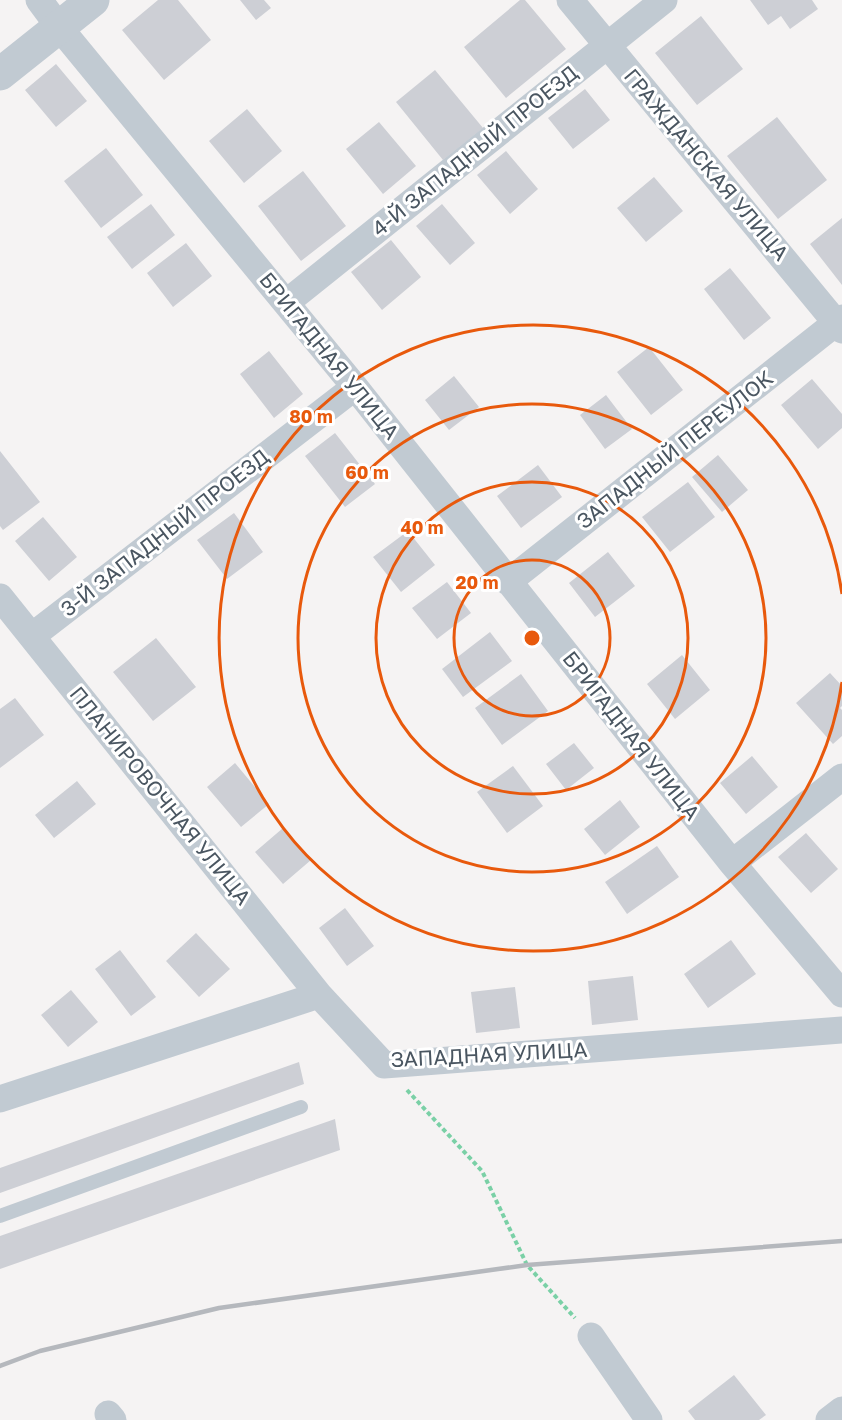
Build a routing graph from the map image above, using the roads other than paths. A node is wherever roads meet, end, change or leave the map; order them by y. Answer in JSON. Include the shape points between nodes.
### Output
{"nodes":[{"id":1,"x":39,"y":0,"type":"edge"},
{"id":2,"x":93,"y":0,"type":"edge"},
{"id":3,"x":570,"y":0,"type":"edge"},
{"id":4,"x":664,"y":0,"type":"edge"},
{"id":5,"x":59,"y":27,"type":"junction"},
{"id":6,"x":607,"y":46,"type":"junction"},
{"id":7,"x":0,"y":74,"type":"edge"},
{"id":8,"x":287,"y":302,"type":"junction"},
{"id":9,"x":840,"y":323,"type":"edge"},
{"id":10,"x":355,"y":387,"type":"junction"},
{"id":11,"x":508,"y":582,"type":"junction"},
{"id":12,"x":0,"y":597,"type":"edge"},
{"id":13,"x":32,"y":636,"type":"junction"},
{"id":14,"x":842,"y":777,"type":"edge"},
{"id":15,"x":732,"y":863,"type":"junction"},
{"id":16,"x":842,"y":994,"type":"edge"},
{"id":17,"x":319,"y":995,"type":"junction"},
{"id":18,"x":842,"y":1030,"type":"edge"},
{"id":19,"x":0,"y":1099,"type":"edge"},
{"id":20,"x":302,"y":1107,"type":"dead end"},
{"id":21,"x":0,"y":1216,"type":"edge"},
{"id":22,"x":591,"y":1336,"type":"road end"},
{"id":23,"x":842,"y":1410,"type":"edge"},
{"id":24,"x":649,"y":1420,"type":"edge"},
{"id":25,"x":829,"y":1420,"type":"edge"}],
"edges":[{"from":1,"to":5,"type":"street","name":"БРИГАДНАЯ УЛИЦА"},
{"from":2,"to":5,"type":"street"},
{"from":3,"to":6,"type":"street","name":"ГРАЖДАНСКАЯ УЛИЦА"},
{"from":4,"to":6,"type":"street","name":"4-Й ЗАПАДНЫЙ ПРОЕЗД"},
{"from":5,"to":7,"type":"street"},
{"from":5,"to":8,"type":"street","name":"БРИГАДНАЯ УЛИЦА"},
{"from":6,"to":8,"type":"street","name":"4-Й ЗАПАДНЫЙ ПРОЕЗД"},
{"from":6,"to":9,"type":"street","name":"ГРАЖДАНСКАЯ УЛИЦА"},
{"from":8,"to":10,"type":"street","name":"БРИГАДНАЯ УЛИЦА"},
{"from":9,"to":11,"type":"street","name":"ЗАПАДНЫЙ ПЕРЕУЛОК"},
{"from":10,"to":11,"type":"street","name":"БРИГАДНАЯ УЛИЦА"},
{"from":10,"to":13,"type":"street","name":"3-Й ЗАПАДНЫЙ ПРОЕЗД"},
{"from":11,"to":15,"type":"street","name":"БРИГАДНАЯ УЛИЦА"},
{"from":12,"to":13,"type":"street","name":"ПЛАНИРОВОЧНАЯ УЛИЦА"},
{"from":13,"to":17,"type":"street","name":"ПЛАНИРОВОЧНАЯ УЛИЦА"},
{"from":14,"to":15,"type":"street"},
{"from":15,"to":16,"type":"street","name":"БРИГАДНАЯ УЛИЦА"},
{"from":17,"to":18,"type":"street","name":"ЗАПАДНАЯ УЛИЦА","via":[[384,1065]]},
{"from":17,"to":19,"type":"street"},
{"from":20,"to":21,"type":"lane"},
{"from":22,"to":24,"type":"street"},
{"from":23,"to":25,"type":"street"}]}
